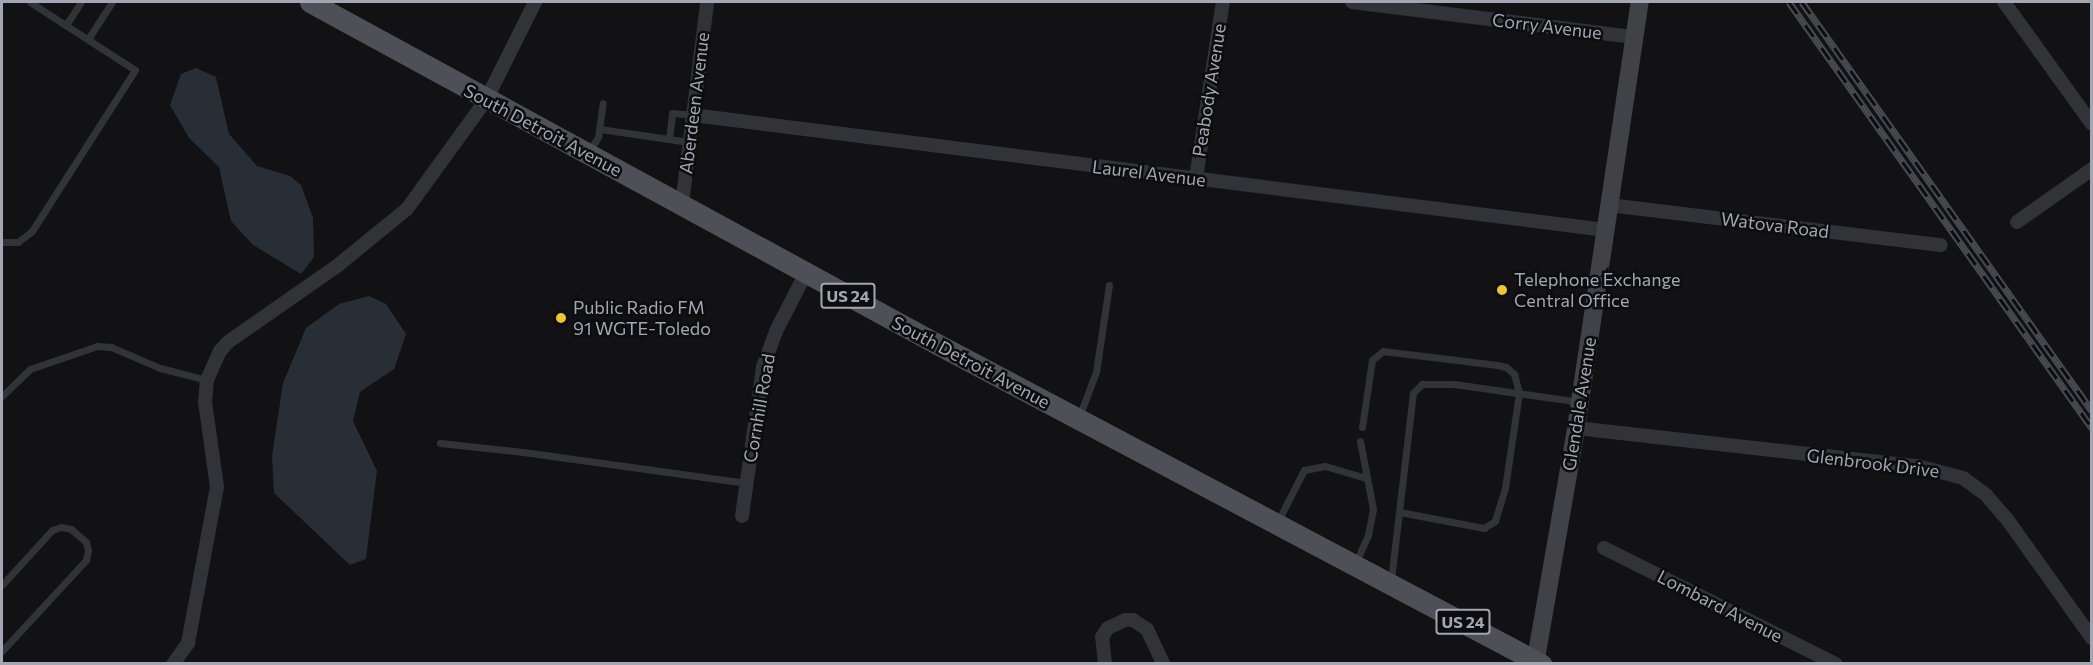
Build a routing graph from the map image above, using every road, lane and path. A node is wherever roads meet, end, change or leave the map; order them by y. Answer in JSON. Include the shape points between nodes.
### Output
{"nodes":[{"id":1,"x":30,"y":2,"type":"edge"},
{"id":2,"x":81,"y":2,"type":"edge"},
{"id":3,"x":112,"y":2,"type":"edge"},
{"id":4,"x":309,"y":2,"type":"edge"},
{"id":5,"x":535,"y":2,"type":"edge"},
{"id":6,"x":707,"y":2,"type":"edge"},
{"id":7,"x":1223,"y":2,"type":"edge"},
{"id":8,"x":1352,"y":2,"type":"edge"},
{"id":9,"x":1640,"y":2,"type":"edge"},
{"id":10,"x":2004,"y":2,"type":"edge"},
{"id":11,"x":66,"y":25,"type":"junction"},
{"id":12,"x":1634,"y":37,"type":"junction"},
{"id":13,"x":88,"y":39,"type":"junction"},
{"id":14,"x":486,"y":100,"type":"junction"},
{"id":15,"x":603,"y":103,"type":"dead end"},
{"id":16,"x":693,"y":115,"type":"junction"},
{"id":17,"x":2091,"y":124,"type":"edge"},
{"id":18,"x":600,"y":129,"type":"junction"},
{"id":19,"x":669,"y":139,"type":"junction"},
{"id":20,"x":689,"y":142,"type":"junction"},
{"id":21,"x":587,"y":154,"type":"junction"},
{"id":22,"x":2091,"y":169,"type":"edge"},
{"id":23,"x":1196,"y":178,"type":"junction"},
{"id":24,"x":682,"y":204,"type":"junction"},
{"id":25,"x":1609,"y":205,"type":"junction"},
{"id":26,"x":2017,"y":222,"type":"dead end"},
{"id":27,"x":1606,"y":230,"type":"junction"},
{"id":28,"x":2,"y":242,"type":"edge"},
{"id":29,"x":1941,"y":245,"type":"dead end"},
{"id":30,"x":806,"y":273,"type":"junction"},
{"id":31,"x":1109,"y":285,"type":"dead end"},
{"id":32,"x":207,"y":380,"type":"junction"},
{"id":33,"x":1519,"y":393,"type":"junction"},
{"id":34,"x":2,"y":396,"type":"edge"},
{"id":35,"x":1580,"y":402,"type":"junction"},
{"id":36,"x":1078,"y":419,"type":"junction"},
{"id":37,"x":1362,"y":427,"type":"dead end"},
{"id":38,"x":1576,"y":428,"type":"junction"},
{"id":39,"x":1360,"y":441,"type":"dead end"},
{"id":40,"x":440,"y":443,"type":"dead end"},
{"id":41,"x":1366,"y":478,"type":"junction"},
{"id":42,"x":747,"y":483,"type":"junction"},
{"id":43,"x":1399,"y":512,"type":"junction"},
{"id":44,"x":742,"y":516,"type":"dead end"},
{"id":45,"x":1277,"y":523,"type":"junction"},
{"id":46,"x":1604,"y":548,"type":"dead end"},
{"id":47,"x":1355,"y":564,"type":"junction"},
{"id":48,"x":1390,"y":583,"type":"junction"},
{"id":49,"x":2,"y":585,"type":"edge"},
{"id":50,"x":2091,"y":638,"type":"edge"},
{"id":51,"x":2,"y":651,"type":"edge"},
{"id":52,"x":1537,"y":662,"type":"edge"},
{"id":53,"x":173,"y":663,"type":"edge"},
{"id":54,"x":1105,"y":663,"type":"edge"},
{"id":55,"x":1163,"y":663,"type":"edge"},
{"id":56,"x":1836,"y":663,"type":"edge"}],
"edges":[{"from":1,"to":11,"type":"lane"},
{"from":2,"to":11,"type":"lane"},
{"from":3,"to":13,"type":"lane"},
{"from":4,"to":14,"type":"main road","name":"South Detroit Avenue","number":"US 24"},
{"from":5,"to":14,"type":"street"},
{"from":6,"to":16,"type":"street","name":"Aberdeen Avenue"},
{"from":7,"to":23,"type":"street","name":"Peabody Avenue"},
{"from":8,"to":12,"type":"street","name":"Corry Avenue"},
{"from":9,"to":12,"type":"main road","name":"Glendale Avenue"},
{"from":10,"to":17,"type":"street"},
{"from":11,"to":13,"type":"lane"},
{"from":12,"to":25,"type":"main road","name":"Glendale Avenue"},
{"from":13,"to":28,"type":"lane","via":[[135,70],[32,231],[18,242]]},
{"from":14,"to":21,"type":"main road","name":"South Detroit Avenue","number":"US 24"},
{"from":14,"to":32,"type":"street","via":[[407,209],[337,266],[228,342]]},
{"from":15,"to":18,"type":"lane"},
{"from":16,"to":19,"type":"lane","via":[[672,113]]},
{"from":16,"to":20,"type":"street","name":"Aberdeen Avenue"},
{"from":16,"to":23,"type":"street","name":"Laurel Avenue"},
{"from":18,"to":19,"type":"lane"},
{"from":18,"to":21,"type":"lane"},
{"from":19,"to":20,"type":"lane"},
{"from":20,"to":24,"type":"street","name":"Aberdeen Avenue"},
{"from":21,"to":24,"type":"main road","name":"South Detroit Avenue","number":"US 24"},
{"from":22,"to":26,"type":"street"},
{"from":23,"to":27,"type":"street","name":"Laurel Avenue"},
{"from":24,"to":30,"type":"main road","name":"South Detroit Avenue","number":"US 24"},
{"from":25,"to":27,"type":"main road","name":"Glendale Avenue"},
{"from":25,"to":29,"type":"street","name":"Watova Road"},
{"from":27,"to":35,"type":"main road","name":"Glendale Avenue"},
{"from":30,"to":36,"type":"main road","name":"South Detroit Avenue","number":"US 24"},
{"from":30,"to":42,"type":"street","name":"Cornhill Road","via":[[776,331],[763,367]]},
{"from":31,"to":36,"type":"lane","via":[[1096,372]]},
{"from":32,"to":34,"type":"lane","via":[[160,368],[111,347],[97,346],[30,369]]},
{"from":32,"to":53,"type":"street","via":[[205,402],[216,487],[188,643]]},
{"from":33,"to":35,"type":"lane"},
{"from":33,"to":37,"type":"lane","via":[[1514,374],[1506,367],[1383,351],[1372,360]]},
{"from":33,"to":43,"type":"lane","via":[[1505,488],[1495,520],[1484,528]]},
{"from":33,"to":43,"type":"lane","via":[[1422,384],[1413,393]]},
{"from":35,"to":38,"type":"main road","name":"Glendale Avenue"},
{"from":36,"to":45,"type":"main road","name":"South Detroit Avenue","number":"US 24"},
{"from":38,"to":50,"type":"street","name":"Glenbrook Drive","via":[[1917,466],[1963,478],[1986,495],[2007,519]]},
{"from":38,"to":52,"type":"main road","name":"Glendale Avenue"},
{"from":39,"to":41,"type":"lane"},
{"from":40,"to":42,"type":"lane"},
{"from":41,"to":45,"type":"lane","via":[[1325,466],[1304,470]]},
{"from":41,"to":47,"type":"lane","via":[[1373,509],[1371,525]]},
{"from":42,"to":44,"type":"street","name":"Cornhill Road"},
{"from":43,"to":48,"type":"lane"},
{"from":45,"to":47,"type":"main road","name":"South Detroit Avenue","number":"US 24"},
{"from":46,"to":56,"type":"street","name":"Lombard Avenue"},
{"from":47,"to":48,"type":"main road","name":"South Detroit Avenue","number":"US 24"},
{"from":48,"to":52,"type":"main road","name":"South Detroit Avenue","number":"US 24"},
{"from":49,"to":51,"type":"lane","via":[[52,530],[71,529],[86,542],[86,560]]},
{"from":54,"to":55,"type":"street","via":[[1102,637],[1108,627],[1125,620],[1133,620],[1147,629]]}]}
